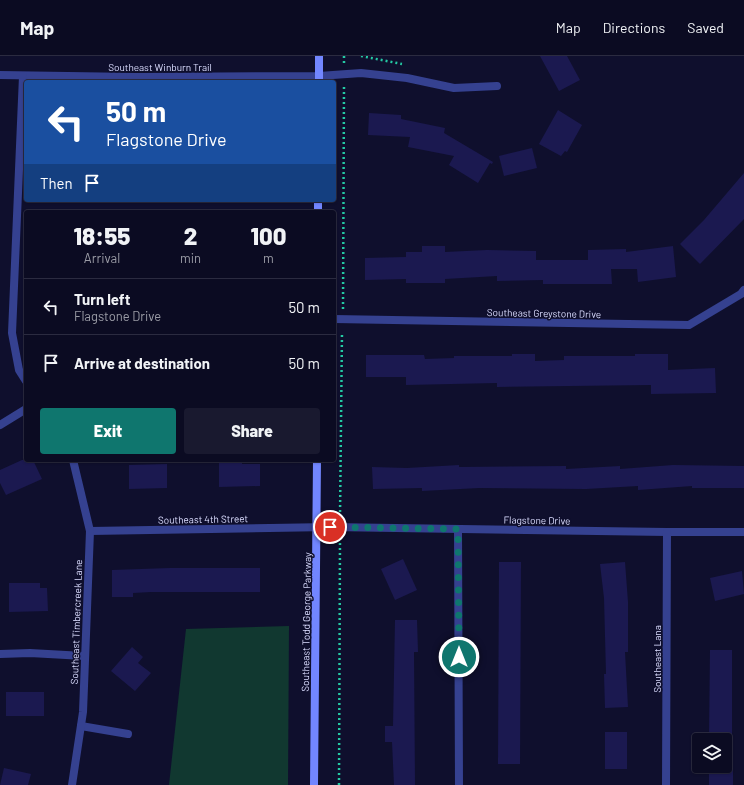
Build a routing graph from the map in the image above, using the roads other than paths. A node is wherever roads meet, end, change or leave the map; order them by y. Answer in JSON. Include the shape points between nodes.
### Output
{"nodes":[{"id":1,"x":319,"y":56,"type":"edge"},
{"id":2,"x":0,"y":75,"type":"edge"},
{"id":3,"x":23,"y":76,"type":"junction"},
{"id":4,"x":319,"y":79,"type":"edge"},
{"id":5,"x":497,"y":86,"type":"dead end"},
{"id":6,"x":744,"y":290,"type":"edge"},
{"id":7,"x":336,"y":319,"type":"edge"},
{"id":8,"x":24,"y":379,"type":"edge"},
{"id":9,"x":24,"y":410,"type":"edge"},
{"id":10,"x":0,"y":425,"type":"edge"},
{"id":11,"x":73,"y":462,"type":"edge"},
{"id":12,"x":317,"y":462,"type":"edge"},
{"id":13,"x":330,"y":527,"type":"joint"},
{"id":14,"x":317,"y":528,"type":"junction"},
{"id":15,"x":458,"y":529,"type":"junction"},
{"id":16,"x":90,"y":531,"type":"junction"},
{"id":17,"x":668,"y":532,"type":"junction"},
{"id":18,"x":744,"y":532,"type":"edge"},
{"id":19,"x":0,"y":654,"type":"edge"},
{"id":20,"x":84,"y":656,"type":"junction"},
{"id":21,"x":81,"y":726,"type":"junction"},
{"id":22,"x":128,"y":734,"type":"dead end"},
{"id":23,"x":72,"y":785,"type":"edge"},
{"id":24,"x":314,"y":785,"type":"edge"},
{"id":25,"x":459,"y":785,"type":"edge"},
{"id":26,"x":666,"y":785,"type":"edge"}],
"edges":[{"from":1,"to":4,"type":"main road"},
{"from":2,"to":3,"type":"street","name":"Southeast Winburn Trail"},
{"from":3,"to":4,"type":"street","name":"Southeast Winburn Trail"},
{"from":3,"to":8,"type":"street","via":[[12,333],[19,370]]},
{"from":4,"to":5,"type":"street","name":"Southeast Winburn Trail","via":[[361,74],[406,78],[454,88]]},
{"from":6,"to":7,"type":"street","name":"Southeast Greystone Drive","via":[[689,325]]},
{"from":9,"to":10,"type":"street"},
{"from":11,"to":16,"type":"street","name":"Southeast Timbercreek Lane"},
{"from":12,"to":14,"type":"main road","name":"Southeast Todd George Parkway"},
{"from":13,"to":14,"type":"street","name":"Southeast 4th Street"},
{"from":13,"to":15,"type":"street","name":"Flagstone Drive"},
{"from":14,"to":16,"type":"street","name":"Southeast 4th Street"},
{"from":14,"to":24,"type":"main road","name":"Southeast Todd George Parkway"},
{"from":15,"to":17,"type":"street","name":"Flagstone Drive"},
{"from":15,"to":25,"type":"street"},
{"from":16,"to":20,"type":"street","name":"Southeast Timbercreek Lane"},
{"from":17,"to":18,"type":"street","name":"Flagstone Drive"},
{"from":17,"to":26,"type":"street","name":"Southeast Lana"},
{"from":19,"to":20,"type":"street"},
{"from":20,"to":21,"type":"street","name":"Southeast Timbercreek Lane"},
{"from":21,"to":22,"type":"street"},
{"from":21,"to":23,"type":"street","name":"Southeast Timbercreek Lane"}]}
